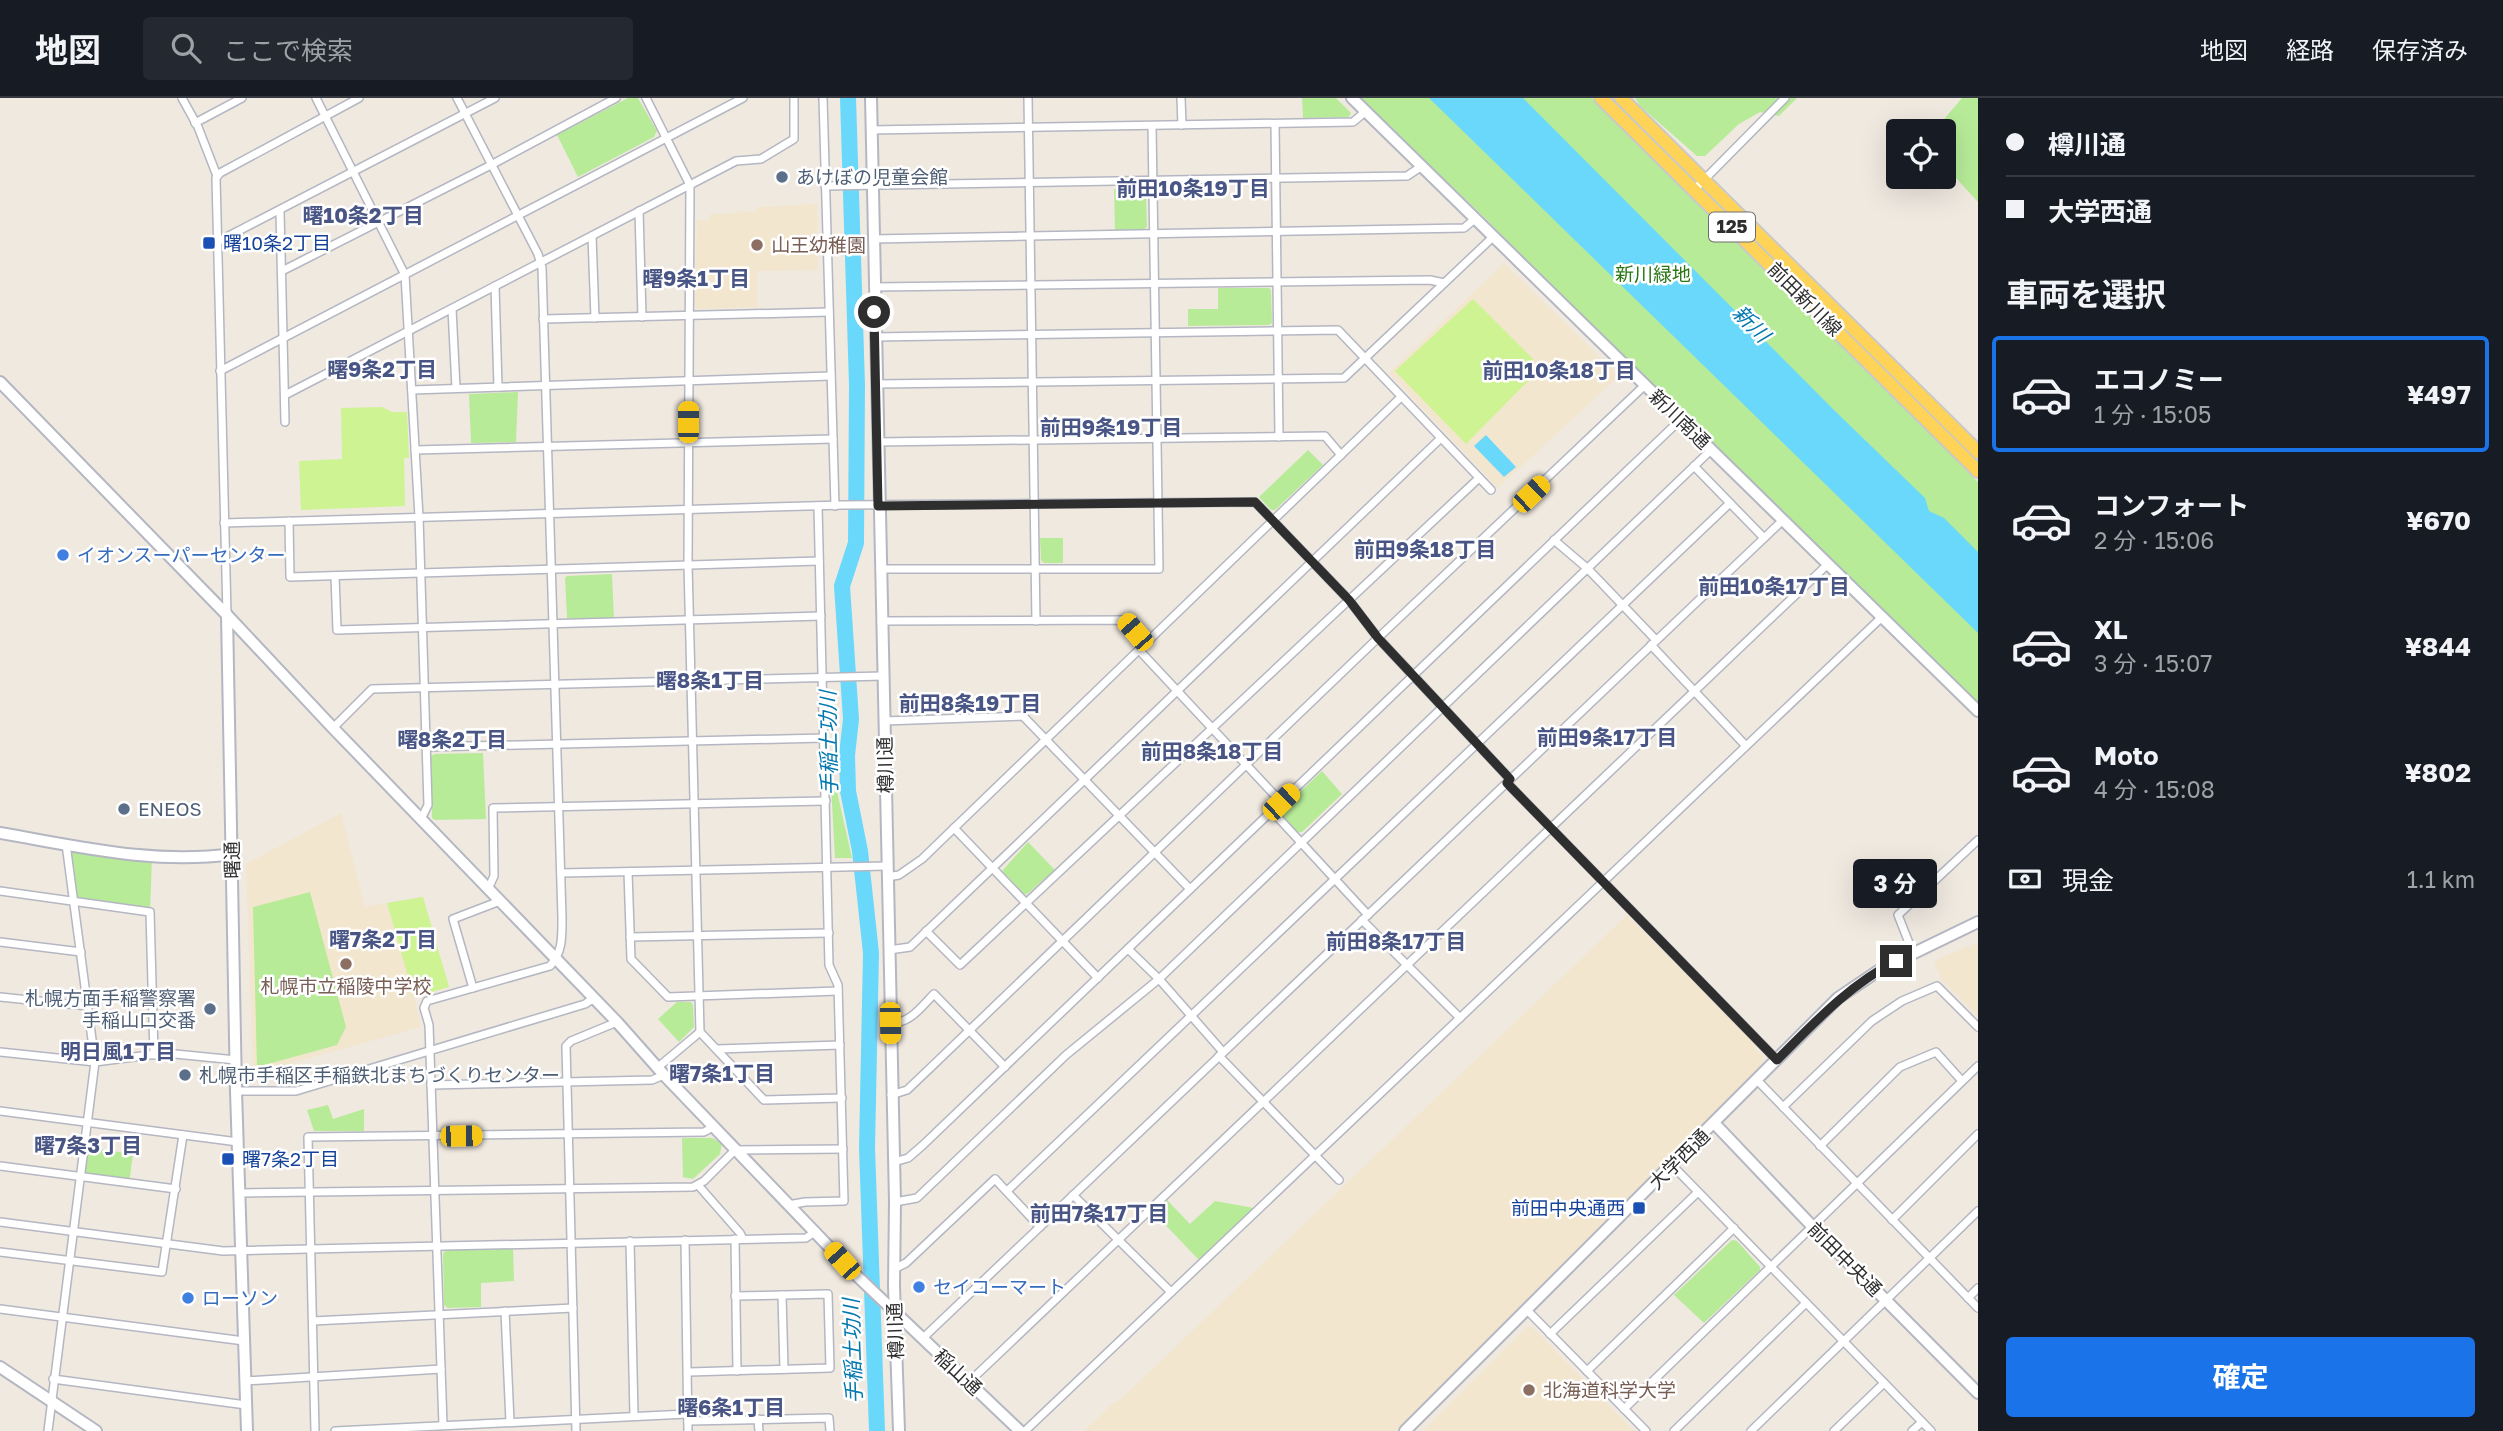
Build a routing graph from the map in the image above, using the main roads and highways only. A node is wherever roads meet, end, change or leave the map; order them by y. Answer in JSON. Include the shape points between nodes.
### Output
{"nodes":[{"id":1,"x":1601,"y":98,"type":"edge"},
{"id":2,"x":1621,"y":98,"type":"edge"},
{"id":3,"x":1978,"y":452,"type":"edge"},
{"id":4,"x":1978,"y":471,"type":"edge"}],
"edges":[{"from":1,"to":4,"type":"main road","name":"前田新川線","number":"125"},
{"from":2,"to":3,"type":"main road","name":"前田新川線","number":"125"}]}
